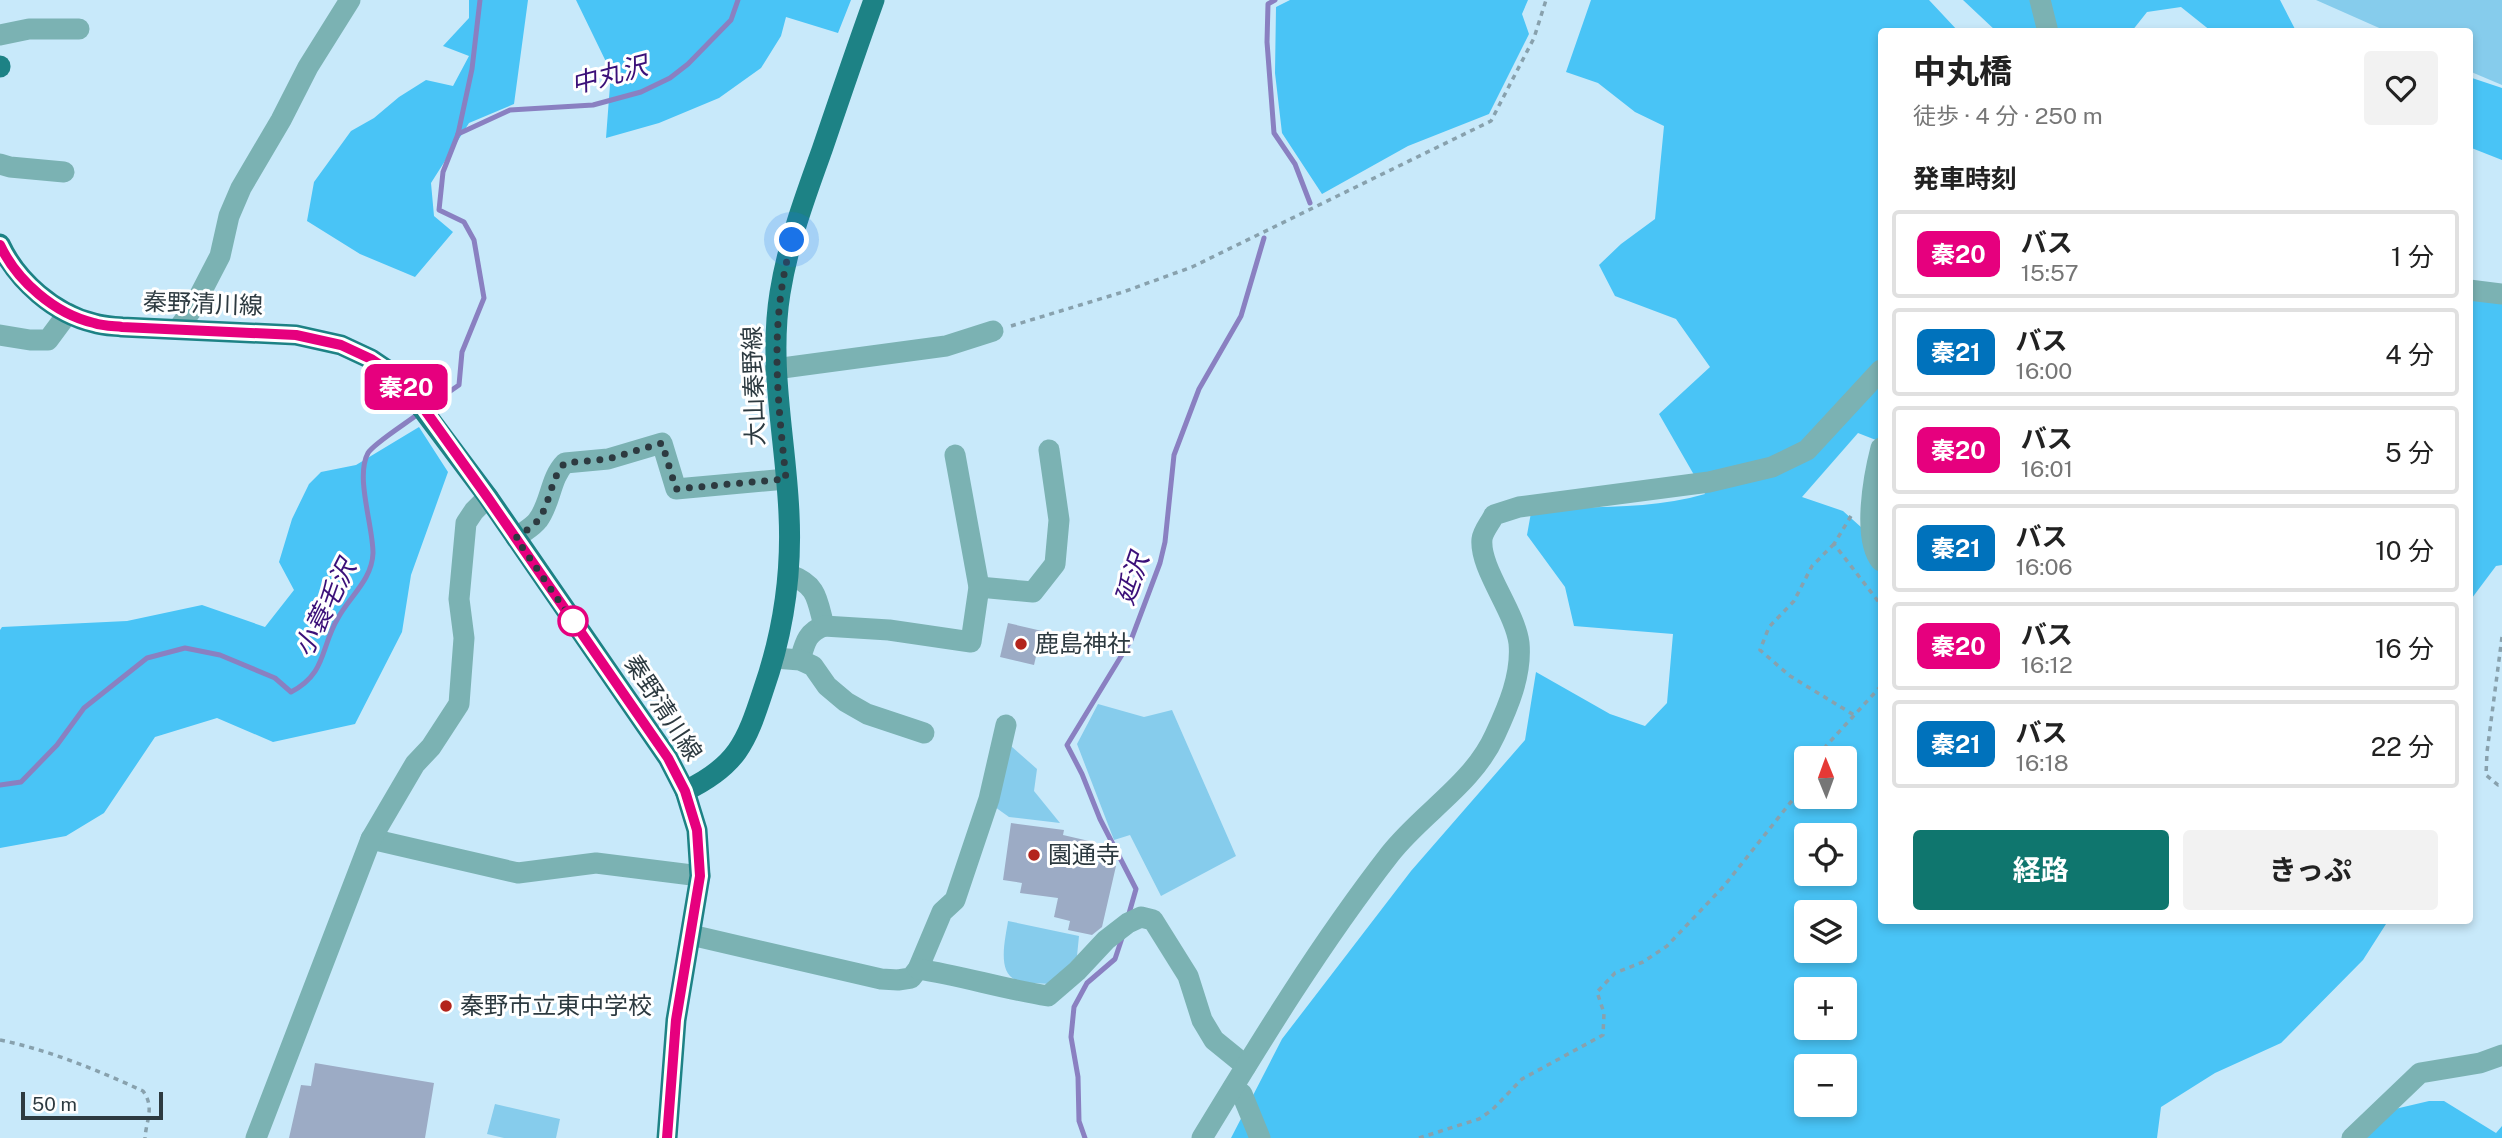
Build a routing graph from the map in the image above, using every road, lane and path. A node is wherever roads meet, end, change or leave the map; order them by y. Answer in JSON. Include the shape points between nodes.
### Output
{"nodes":[{"id":1,"x":350,"y":0,"type":"edge"},
{"id":2,"x":874,"y":0,"type":"edge"},
{"id":3,"x":1546,"y":0,"type":"edge"},
{"id":4,"x":2040,"y":0,"type":"edge"},
{"id":5,"x":2047,"y":28,"type":"edge"},
{"id":6,"x":79,"y":29,"type":"dead end"},
{"id":7,"x":0,"y":35,"type":"edge"},
{"id":8,"x":0,"y":164,"type":"edge"},
{"id":9,"x":64,"y":172,"type":"dead end"},
{"id":10,"x":0,"y":244,"type":"edge"},
{"id":11,"x":2473,"y":290,"type":"edge"},
{"id":12,"x":2502,"y":294,"type":"edge"},
{"id":13,"x":68,"y":313,"type":"junction"},
{"id":14,"x":178,"y":329,"type":"junction"},
{"id":15,"x":993,"y":331,"type":"joint"},
{"id":16,"x":0,"y":334,"type":"edge"},
{"id":17,"x":775,"y":369,"type":"junction"},
{"id":18,"x":1878,"y":380,"type":"edge"},
{"id":19,"x":1049,"y":450,"type":"dead end"},
{"id":20,"x":955,"y":455,"type":"dead end"},
{"id":21,"x":1878,"y":460,"type":"edge"},
{"id":22,"x":786,"y":479,"type":"junction"},
{"id":23,"x":488,"y":498,"type":"junction"},
{"id":24,"x":516,"y":538,"type":"junction"},
{"id":25,"x":1834,"y":544,"type":"dead end"},
{"id":26,"x":1878,"y":554,"type":"edge"},
{"id":27,"x":790,"y":575,"type":"junction"},
{"id":28,"x":979,"y":587,"type":"junction"},
{"id":29,"x":824,"y":626,"type":"junction"},
{"id":30,"x":2502,"y":637,"type":"edge"},
{"id":31,"x":775,"y":658,"type":"junction"},
{"id":32,"x":800,"y":660,"type":"junction"},
{"id":33,"x":1878,"y":689,"type":"edge"},
{"id":34,"x":1854,"y":715,"type":"junction"},
{"id":35,"x":1006,"y":725,"type":"dead end"},
{"id":36,"x":924,"y":733,"type":"dead end"},
{"id":37,"x":1826,"y":746,"type":"edge"},
{"id":38,"x":2502,"y":785,"type":"edge"},
{"id":39,"x":685,"y":791,"type":"junction"},
{"id":40,"x":1794,"y":798,"type":"edge"},
{"id":41,"x":372,"y":839,"type":"junction"},
{"id":42,"x":700,"y":876,"type":"junction"},
{"id":43,"x":691,"y":935,"type":"junction"},
{"id":44,"x":918,"y":969,"type":"junction"},
{"id":45,"x":0,"y":1041,"type":"edge"},
{"id":46,"x":2502,"y":1055,"type":"edge"},
{"id":47,"x":1246,"y":1066,"type":"junction"},
{"id":48,"x":1233,"y":1088,"type":"junction"},
{"id":49,"x":145,"y":1138,"type":"edge"},
{"id":50,"x":257,"y":1138,"type":"edge"},
{"id":51,"x":667,"y":1138,"type":"edge"},
{"id":52,"x":1202,"y":1138,"type":"edge"},
{"id":53,"x":1261,"y":1138,"type":"edge"},
{"id":54,"x":1419,"y":1138,"type":"edge"},
{"id":55,"x":2352,"y":1138,"type":"edge"}],
"edges":[{"from":1,"to":14,"type":"street","via":[[241,188],[220,256]]},
{"from":2,"to":17,"type":"main road","name":"大山秦野線","via":[[787,258]]},
{"from":3,"to":15,"type":"path","via":[[1534,38],[1491,121],[1192,267]]},
{"from":4,"to":5,"type":"street"},
{"from":6,"to":7,"type":"street","via":[[29,29]]},
{"from":8,"to":9,"type":"street"},
{"from":10,"to":13,"type":"main road","name":"秦野清川線","via":[[31,288]]},
{"from":11,"to":12,"type":"street"},
{"from":13,"to":14,"type":"main road","name":"秦野清川線","via":[[94,323]]},
{"from":13,"to":16,"type":"street","via":[[48,340]]},
{"from":14,"to":23,"type":"main road","name":"秦野清川線","via":[[296,335],[341,345],[371,359],[399,378],[417,399]]},
{"from":15,"to":17,"type":"street","via":[[946,346]]},
{"from":17,"to":22,"type":"main road","name":"大山秦野線"},
{"from":18,"to":47,"type":"street","via":[[1807,450],[1772,467],[1709,482],[1519,508],[1494,516],[1482,537],[1484,556],[1519,643],[1516,681],[1494,738],[1476,766],[1399,843],[1353,903]]},
{"from":19,"to":28,"type":"street","via":[[1059,520],[1055,564],[1033,593]]},
{"from":20,"to":28,"type":"street"},
{"from":21,"to":26,"type":"street","via":[[1871,536]]},
{"from":22,"to":24,"type":"street","via":[[676,489],[662,443],[608,459],[565,463],[537,523]]},
{"from":22,"to":27,"type":"main road","name":"大山秦野線"},
{"from":23,"to":24,"type":"main road","name":"秦野清川線"},
{"from":23,"to":41,"type":"street","via":[[467,523],[459,599],[464,638],[459,705],[415,764]]},
{"from":24,"to":39,"type":"main road","name":"秦野清川線","via":[[668,758]]},
{"from":25,"to":34,"type":"path","via":[[1812,566],[1794,601],[1769,627],[1760,650],[1790,676]]},
{"from":27,"to":29,"type":"street","via":[[815,591]]},
{"from":27,"to":31,"type":"main road","name":"大山秦野線"},
{"from":28,"to":29,"type":"street","via":[[971,642]]},
{"from":29,"to":32,"type":"street","via":[[806,639]]},
{"from":30,"to":38,"type":"path","via":[[2486,775]]},
{"from":31,"to":32,"type":"street"},
{"from":31,"to":39,"type":"main road","name":"大山秦野線","via":[[737,755],[708,780]]},
{"from":32,"to":36,"type":"street","via":[[813,667],[846,702]]},
{"from":33,"to":34,"type":"path"},
{"from":34,"to":37,"type":"path"},
{"from":35,"to":44,"type":"street","via":[[989,799],[954,900],[942,912]]},
{"from":39,"to":42,"type":"main road","name":"秦野清川線","via":[[697,830]]},
{"from":40,"to":54,"type":"path","via":[[1724,886],[1667,946],[1615,973],[1597,992],[1604,1013],[1603,1035],[1522,1079],[1479,1119]]},
{"from":41,"to":42,"type":"street","via":[[518,873],[596,863]]},
{"from":41,"to":50,"type":"street"},
{"from":42,"to":43,"type":"main road","name":"秦野清川線"},
{"from":43,"to":44,"type":"street","via":[[881,979],[911,978]]},
{"from":43,"to":51,"type":"main road","name":"秦野清川線","via":[[676,1020]]},
{"from":44,"to":47,"type":"street","via":[[1048,996],[1128,923],[1141,917],[1153,920],[1188,976],[1202,1020],[1214,1040]]},
{"from":45,"to":49,"type":"path","via":[[81,1065],[143,1091],[150,1116]]},
{"from":46,"to":55,"type":"street","via":[[2420,1073]]},
{"from":47,"to":48,"type":"street"},
{"from":48,"to":52,"type":"street"},
{"from":48,"to":53,"type":"street","via":[[1242,1094]]}]}
